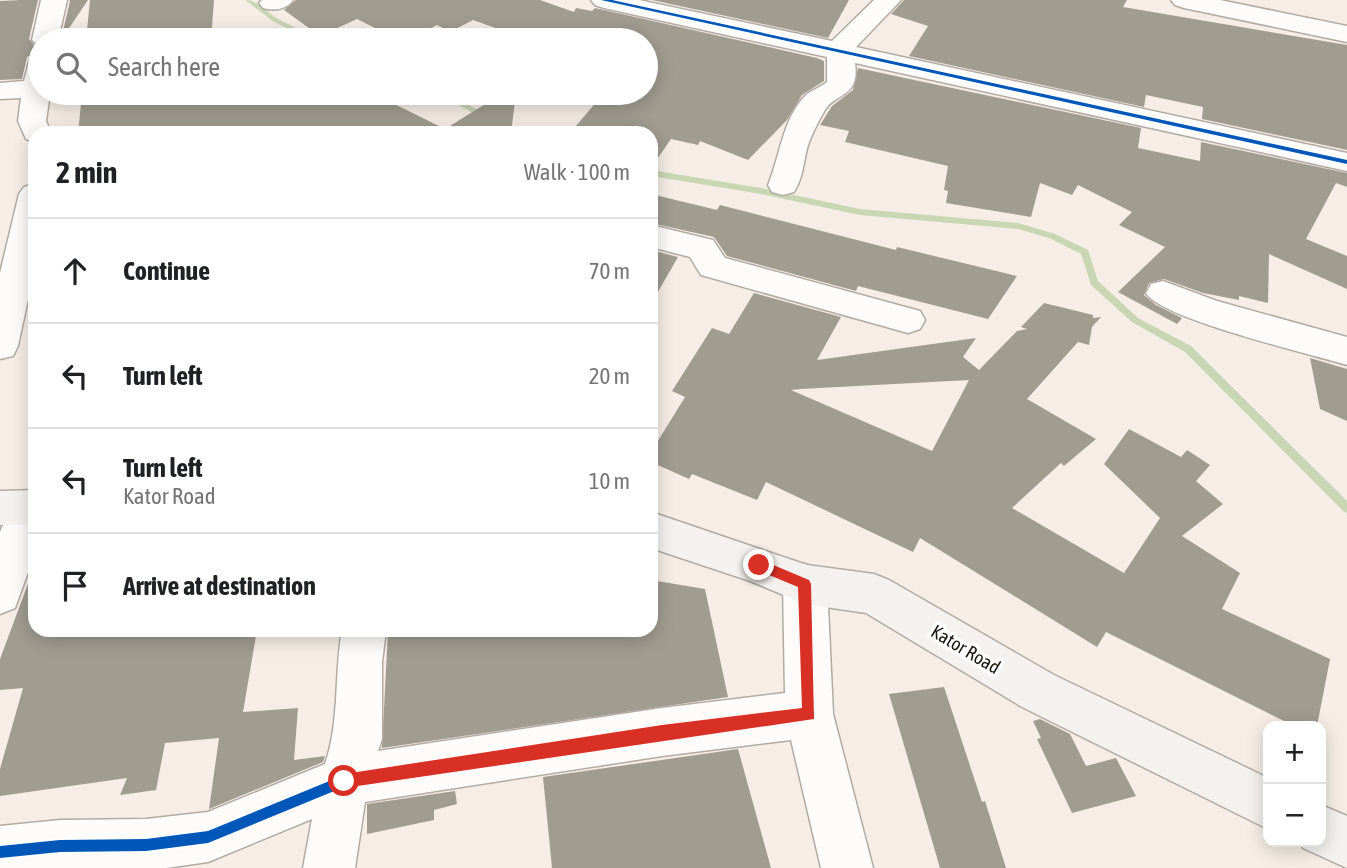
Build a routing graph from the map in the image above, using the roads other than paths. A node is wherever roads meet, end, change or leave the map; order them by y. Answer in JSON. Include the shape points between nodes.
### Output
{"nodes":[{"id":1,"x":54,"y":0,"type":"edge"},
{"id":2,"x":604,"y":0,"type":"edge"},
{"id":3,"x":888,"y":0,"type":"edge"},
{"id":4,"x":1184,"y":0,"type":"edge"},
{"id":5,"x":48,"y":28,"type":"edge"},
{"id":6,"x":1347,"y":34,"type":"edge"},
{"id":7,"x":839,"y":49,"type":"junction"},
{"id":8,"x":28,"y":80,"type":"edge"},
{"id":9,"x":0,"y":90,"type":"edge"},
{"id":10,"x":34,"y":105,"type":"edge"},
{"id":11,"x":34,"y":126,"type":"edge"},
{"id":12,"x":1347,"y":162,"type":"edge"},
{"id":13,"x":783,"y":185,"type":"dead end"},
{"id":14,"x":28,"y":224,"type":"edge"},
{"id":15,"x":658,"y":238,"type":"edge"},
{"id":16,"x":1163,"y":293,"type":"dead end"},
{"id":17,"x":908,"y":320,"type":"dead end"},
{"id":18,"x":0,"y":346,"type":"edge"},
{"id":19,"x":1347,"y":351,"type":"edge"},
{"id":20,"x":21,"y":508,"type":"edge"},
{"id":21,"x":658,"y":532,"type":"edge"},
{"id":22,"x":804,"y":584,"type":"junction"},
{"id":23,"x":0,"y":594,"type":"edge"},
{"id":24,"x":363,"y":637,"type":"edge"},
{"id":25,"x":809,"y":714,"type":"junction"},
{"id":26,"x":344,"y":781,"type":"junction"},
{"id":27,"x":1263,"y":802,"type":"edge"},
{"id":28,"x":1326,"y":832,"type":"edge"},
{"id":29,"x":1347,"y":843,"type":"edge"},
{"id":30,"x":0,"y":852,"type":"edge"},
{"id":31,"x":328,"y":868,"type":"edge"},
{"id":32,"x":847,"y":868,"type":"edge"}],
"edges":[{"from":1,"to":5,"type":"street"},
{"from":2,"to":7,"type":"street"},
{"from":3,"to":7,"type":"street"},
{"from":4,"to":6,"type":"street"},
{"from":7,"to":12,"type":"street"},
{"from":7,"to":13,"type":"street","via":[[844,68],[839,85],[835,93],[815,101],[793,146]]},
{"from":8,"to":9,"type":"street"},
{"from":10,"to":11,"type":"street"},
{"from":14,"to":18,"type":"street"},
{"from":15,"to":17,"type":"street","via":[[701,248],[713,267]]},
{"from":16,"to":19,"type":"street","via":[[1207,311]]},
{"from":20,"to":23,"type":"street"},
{"from":21,"to":22,"type":"main road","name":"Kator Road"},
{"from":22,"to":25,"type":"street"},
{"from":22,"to":27,"type":"main road","name":"Kator Road","via":[[874,594],[1038,691]]},
{"from":24,"to":26,"type":"street","via":[[358,739]]},
{"from":25,"to":26,"type":"street"},
{"from":25,"to":32,"type":"street"},
{"from":26,"to":30,"type":"street","via":[[208,837],[146,845]]},
{"from":26,"to":31,"type":"street"},
{"from":28,"to":29,"type":"main road"}]}
